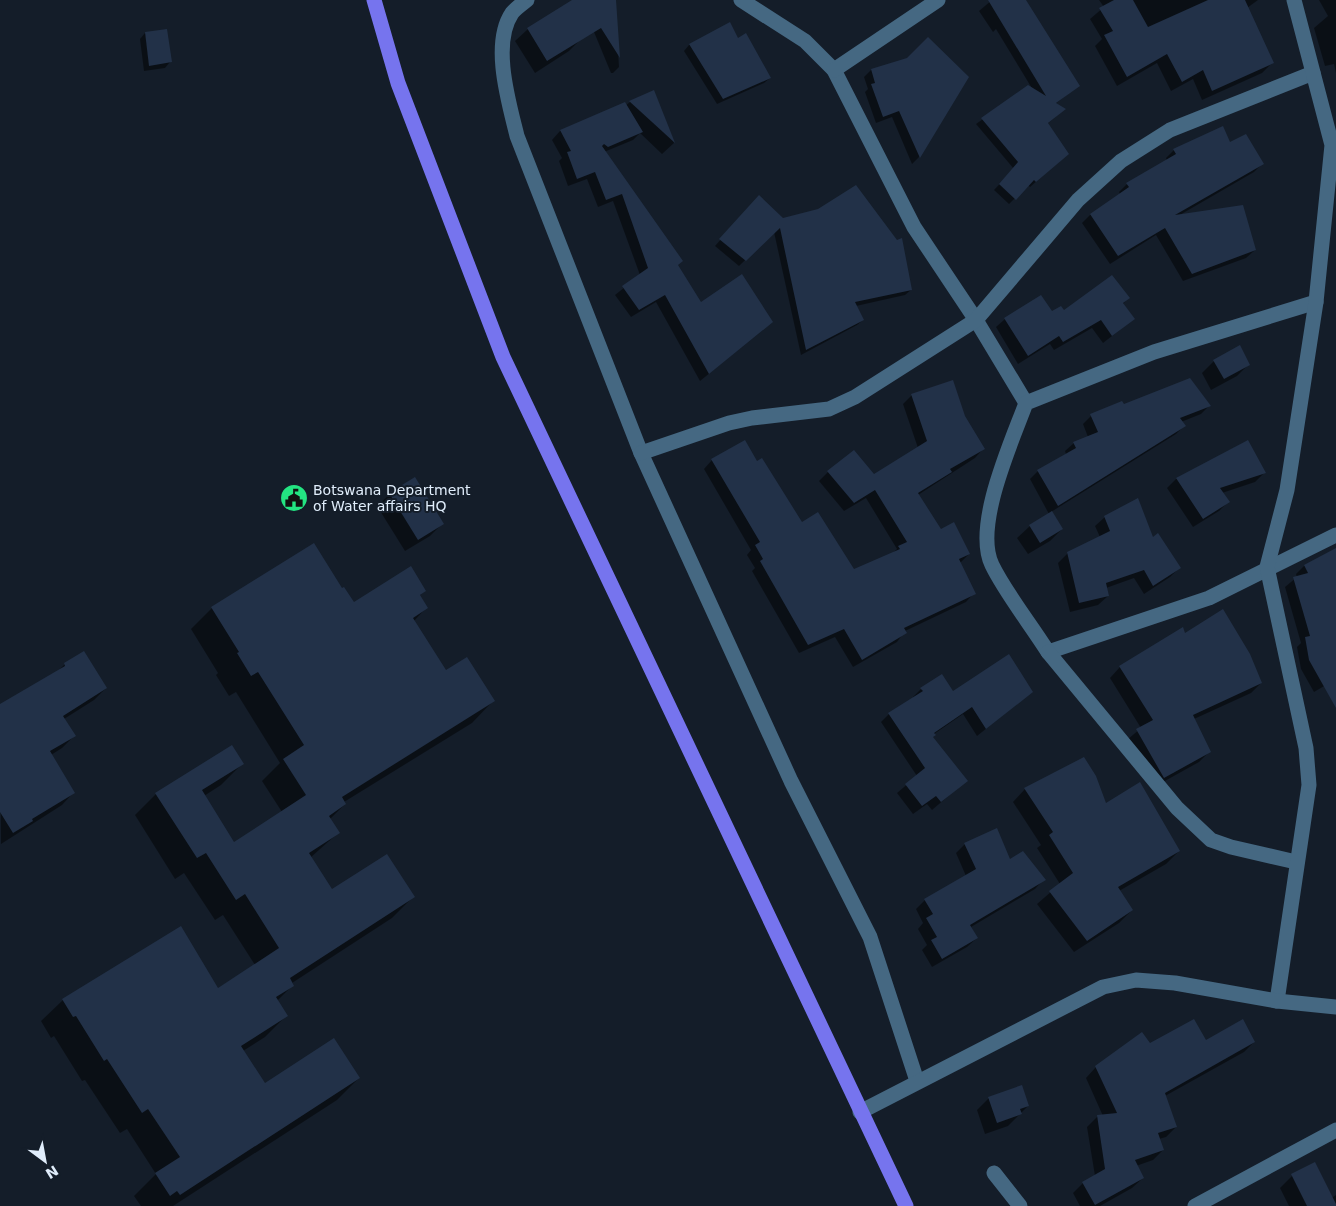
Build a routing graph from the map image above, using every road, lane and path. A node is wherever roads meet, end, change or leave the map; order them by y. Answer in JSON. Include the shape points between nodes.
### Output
{"nodes":[{"id":1,"x":374,"y":0,"type":"edge"},
{"id":2,"x":527,"y":0,"type":"edge"},
{"id":3,"x":741,"y":0,"type":"edge"},
{"id":4,"x":938,"y":0,"type":"edge"},
{"id":5,"x":1294,"y":0,"type":"edge"},
{"id":6,"x":834,"y":70,"type":"junction"},
{"id":7,"x":1313,"y":73,"type":"junction"},
{"id":8,"x":1334,"y":143,"type":"edge"},
{"id":9,"x":1316,"y":302,"type":"junction"},
{"id":10,"x":976,"y":320,"type":"junction"},
{"id":11,"x":1026,"y":403,"type":"junction"},
{"id":12,"x":641,"y":454,"type":"junction"},
{"id":13,"x":1336,"y":536,"type":"edge"},
{"id":14,"x":1267,"y":567,"type":"junction"},
{"id":15,"x":1048,"y":652,"type":"junction"},
{"id":16,"x":1296,"y":862,"type":"junction"},
{"id":17,"x":1277,"y":1001,"type":"junction"},
{"id":18,"x":1336,"y":1007,"type":"edge"},
{"id":19,"x":917,"y":1081,"type":"junction"},
{"id":20,"x":860,"y":1112,"type":"junction"},
{"id":21,"x":1336,"y":1130,"type":"edge"},
{"id":22,"x":994,"y":1173,"type":"dead end"},
{"id":23,"x":906,"y":1206,"type":"edge"},
{"id":24,"x":1020,"y":1206,"type":"edge"},
{"id":25,"x":1195,"y":1206,"type":"edge"}],
"edges":[{"from":1,"to":20,"type":"main road","via":[[398,83],[503,357]]},
{"from":2,"to":12,"type":"street","via":[[513,13],[505,29],[502,47],[517,136]]},
{"from":3,"to":6,"type":"street","via":[[806,41]]},
{"from":4,"to":6,"type":"street"},
{"from":5,"to":7,"type":"street"},
{"from":6,"to":10,"type":"street","via":[[914,227]]},
{"from":7,"to":8,"type":"street"},
{"from":7,"to":10,"type":"street","via":[[1170,130],[1121,161],[1078,200]]},
{"from":8,"to":9,"type":"street"},
{"from":9,"to":11,"type":"street","via":[[1154,352]]},
{"from":9,"to":14,"type":"street","via":[[1287,490]]},
{"from":10,"to":11,"type":"street"},
{"from":10,"to":12,"type":"street","via":[[855,397],[829,409],[729,423]]},
{"from":11,"to":15,"type":"street","via":[[997,481],[988,526],[988,544],[991,563]]},
{"from":12,"to":19,"type":"street","via":[[791,781],[870,937]]},
{"from":13,"to":14,"type":"street"},
{"from":14,"to":15,"type":"street","via":[[1208,598]]},
{"from":14,"to":16,"type":"street","via":[[1306,748],[1309,785]]},
{"from":15,"to":16,"type":"street","via":[[1177,808],[1210,840]]},
{"from":16,"to":17,"type":"street"},
{"from":17,"to":18,"type":"street"},
{"from":17,"to":19,"type":"street","via":[[1175,983],[1136,980],[1103,987]]},
{"from":19,"to":20,"type":"street"},
{"from":20,"to":23,"type":"main road"},
{"from":21,"to":25,"type":"street"},
{"from":22,"to":24,"type":"street"}]}
